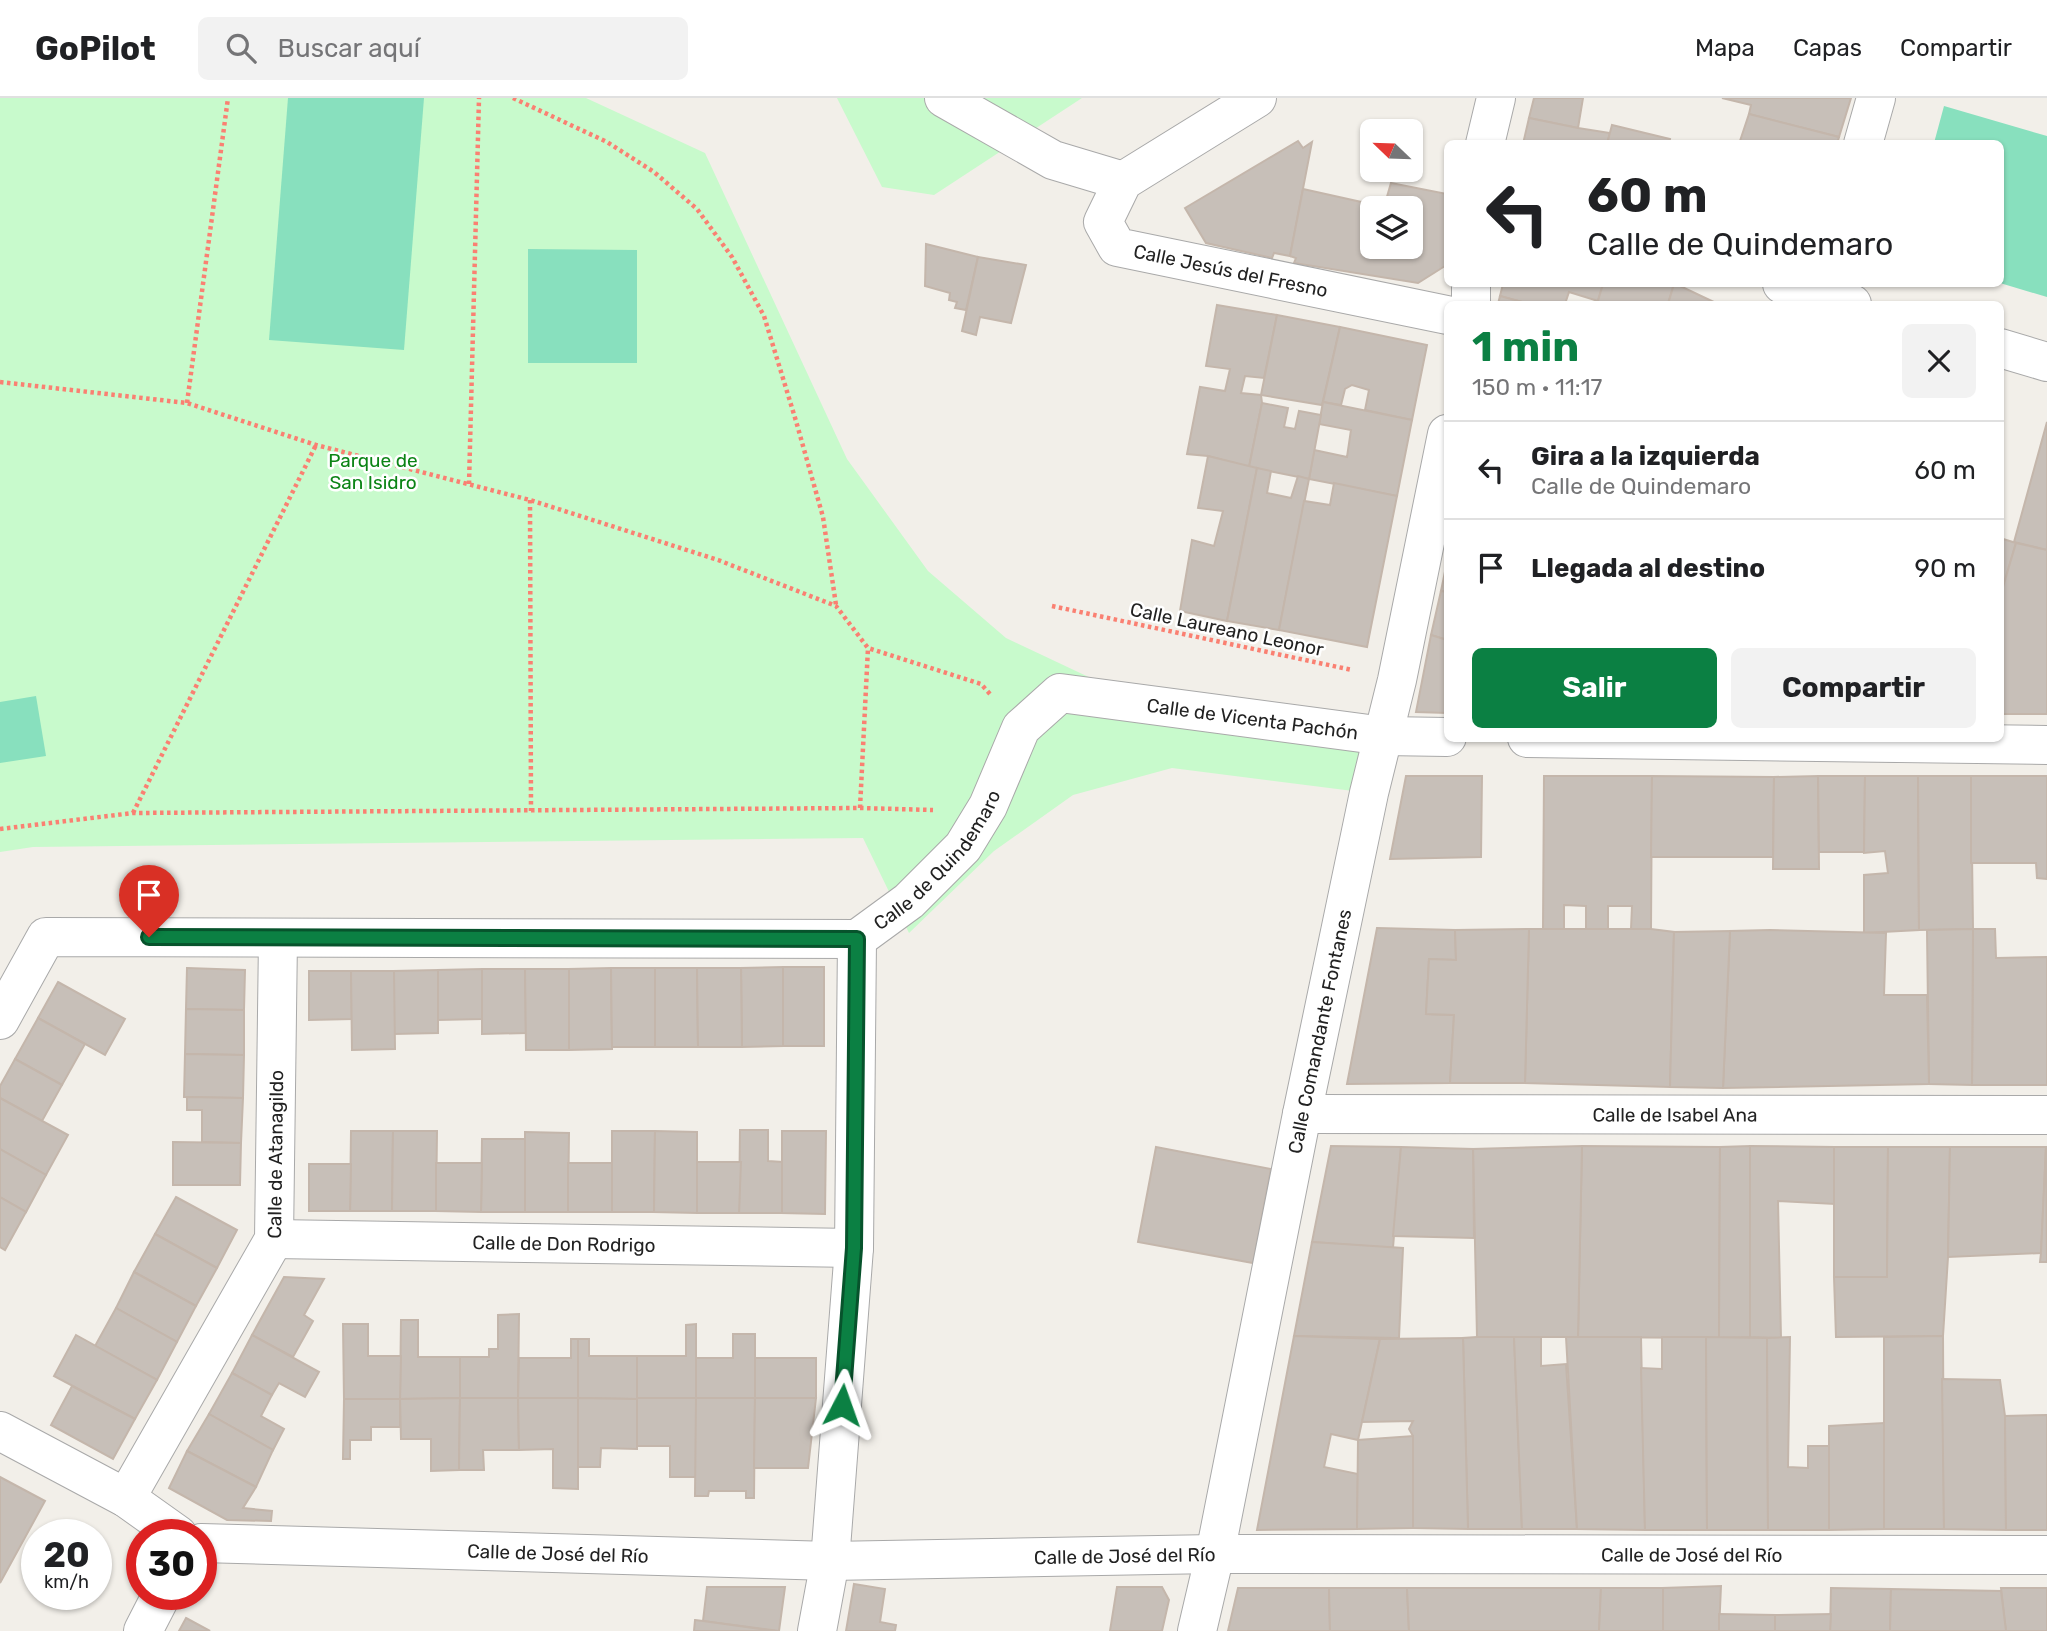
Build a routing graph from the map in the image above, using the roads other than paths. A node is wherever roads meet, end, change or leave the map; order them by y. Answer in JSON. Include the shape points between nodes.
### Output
{"nodes":[{"id":1,"x":944,"y":98,"type":"edge"},
{"id":2,"x":1257,"y":98,"type":"edge"},
{"id":3,"x":1496,"y":98,"type":"edge"},
{"id":4,"x":1876,"y":98,"type":"edge"},
{"id":5,"x":1486,"y":140,"type":"edge"},
{"id":6,"x":1864,"y":140,"type":"edge"},
{"id":7,"x":1123,"y":181,"type":"junction"},
{"id":8,"x":1793,"y":287,"type":"edge"},
{"id":9,"x":1828,"y":297,"type":"edge"},
{"id":10,"x":1444,"y":314,"type":"edge"},
{"id":11,"x":2004,"y":349,"type":"edge"},
{"id":12,"x":2047,"y":362,"type":"edge"},
{"id":13,"x":1444,"y":449,"type":"edge"},
{"id":14,"x":1060,"y":693,"type":"joint"},
{"id":15,"x":1384,"y":736,"type":"junction"},
{"id":16,"x":1444,"y":737,"type":"edge"},
{"id":17,"x":1832,"y":742,"type":"edge"},
{"id":18,"x":2047,"y":745,"type":"edge"},
{"id":19,"x":278,"y":938,"type":"junction"},
{"id":20,"x":857,"y":939,"type":"junction"},
{"id":21,"x":0,"y":1020,"type":"edge"},
{"id":22,"x":1302,"y":1114,"type":"junction"},
{"id":23,"x":2047,"y":1115,"type":"edge"},
{"id":24,"x":274,"y":1239,"type":"junction"},
{"id":25,"x":854,"y":1248,"type":"junction"},
{"id":26,"x":0,"y":1431,"type":"edge"},
{"id":27,"x":126,"y":1498,"type":"junction"},
{"id":28,"x":156,"y":1519,"type":"edge"},
{"id":29,"x":217,"y":1544,"type":"edge"},
{"id":30,"x":1215,"y":1553,"type":"junction"},
{"id":31,"x":2047,"y":1555,"type":"edge"},
{"id":32,"x":830,"y":1562,"type":"junction"},
{"id":33,"x":154,"y":1610,"type":"edge"},
{"id":34,"x":143,"y":1631,"type":"edge"},
{"id":35,"x":817,"y":1631,"type":"edge"},
{"id":36,"x":1198,"y":1631,"type":"edge"}],
"edges":[{"from":1,"to":7,"type":"street","via":[[1053,160]]},
{"from":2,"to":7,"type":"street"},
{"from":3,"to":5,"type":"street"},
{"from":4,"to":6,"type":"street"},
{"from":7,"to":10,"type":"street","name":"Calle Jesús del Fresno","via":[[1103,222],[1117,247]]},
{"from":8,"to":9,"type":"street"},
{"from":11,"to":12,"type":"street"},
{"from":13,"to":15,"type":"street","name":"Calle Comandante Fontanes"},
{"from":14,"to":15,"type":"street","name":"Calle de Vicenta Pachón"},
{"from":14,"to":20,"type":"street","name":"Calle de Quindemaro","via":[[1021,728],[988,806],[963,847],[909,901]]},
{"from":15,"to":16,"type":"street","name":"Calle de Vicenta Pachón"},
{"from":15,"to":22,"type":"street","name":"Calle Comandante Fontanes"},
{"from":17,"to":18,"type":"street"},
{"from":19,"to":20,"type":"street","name":"Calle de Quindemaro"},
{"from":19,"to":21,"type":"street","name":"Calle de Quindemaro","via":[[46,937]]},
{"from":19,"to":24,"type":"street","name":"Calle de Atanagildo"},
{"from":20,"to":25,"type":"street"},
{"from":22,"to":23,"type":"street","name":"Calle de Isabel Ana"},
{"from":22,"to":30,"type":"street","name":"Calle Comandante Fontanes"},
{"from":24,"to":25,"type":"street","name":"Calle de Don Rodrigo"},
{"from":24,"to":27,"type":"street","name":"Calle de Atanagildo"},
{"from":25,"to":32,"type":"street"},
{"from":26,"to":27,"type":"street"},
{"from":27,"to":28,"type":"street"},
{"from":29,"to":32,"type":"street","name":"Calle de José del Río"},
{"from":30,"to":31,"type":"street","name":"Calle de José del Río"},
{"from":30,"to":32,"type":"street","name":"Calle de José del Río"},
{"from":30,"to":36,"type":"street","name":"Calle Comandante Fontanes"},
{"from":32,"to":35,"type":"street"},
{"from":33,"to":34,"type":"street"}]}
